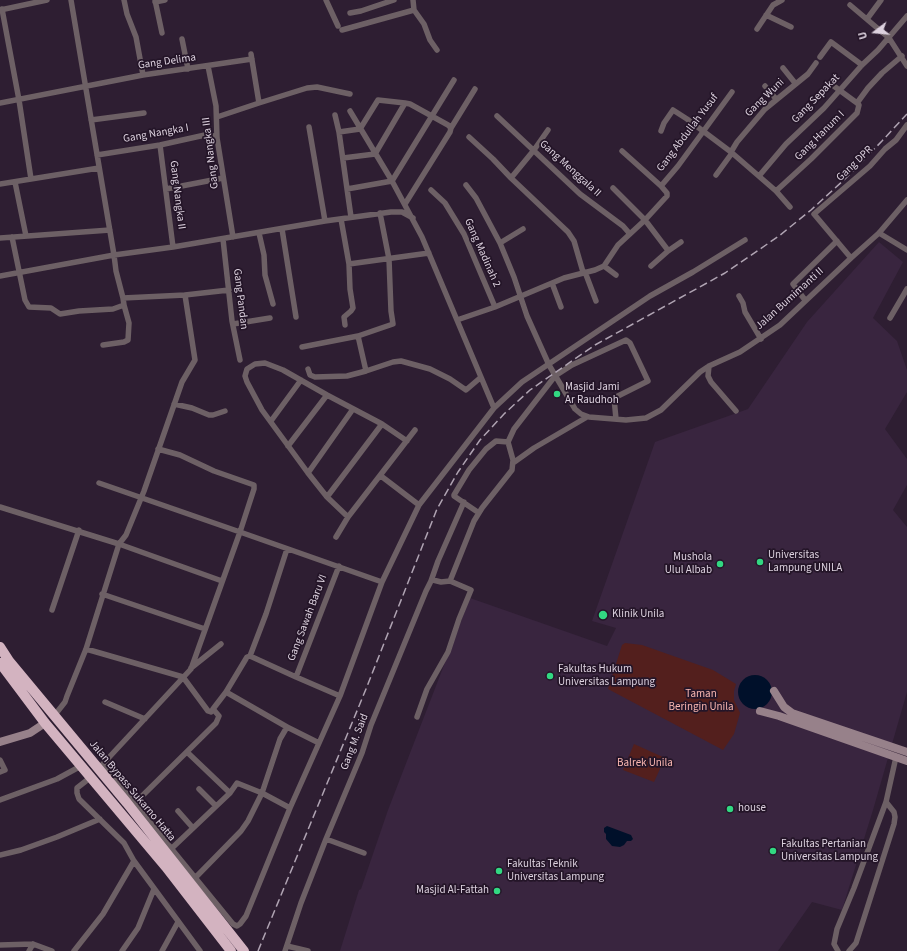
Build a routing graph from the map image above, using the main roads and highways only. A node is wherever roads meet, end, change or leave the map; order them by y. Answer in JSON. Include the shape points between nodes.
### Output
{"nodes":[{"id":1,"x":0,"y":647,"type":"edge"},
{"id":2,"x":0,"y":663,"type":"edge"},
{"id":3,"x":231,"y":951,"type":"edge"},
{"id":4,"x":244,"y":951,"type":"edge"}],
"edges":[{"from":1,"to":4,"type":"highway","name":"Jalan Bypass Sukarno Hatta","via":[[54,716],[100,767]]},
{"from":2,"to":3,"type":"highway","name":"Jalan Bypass Sukarno Hatta","via":[[45,723],[166,867]]}]}
